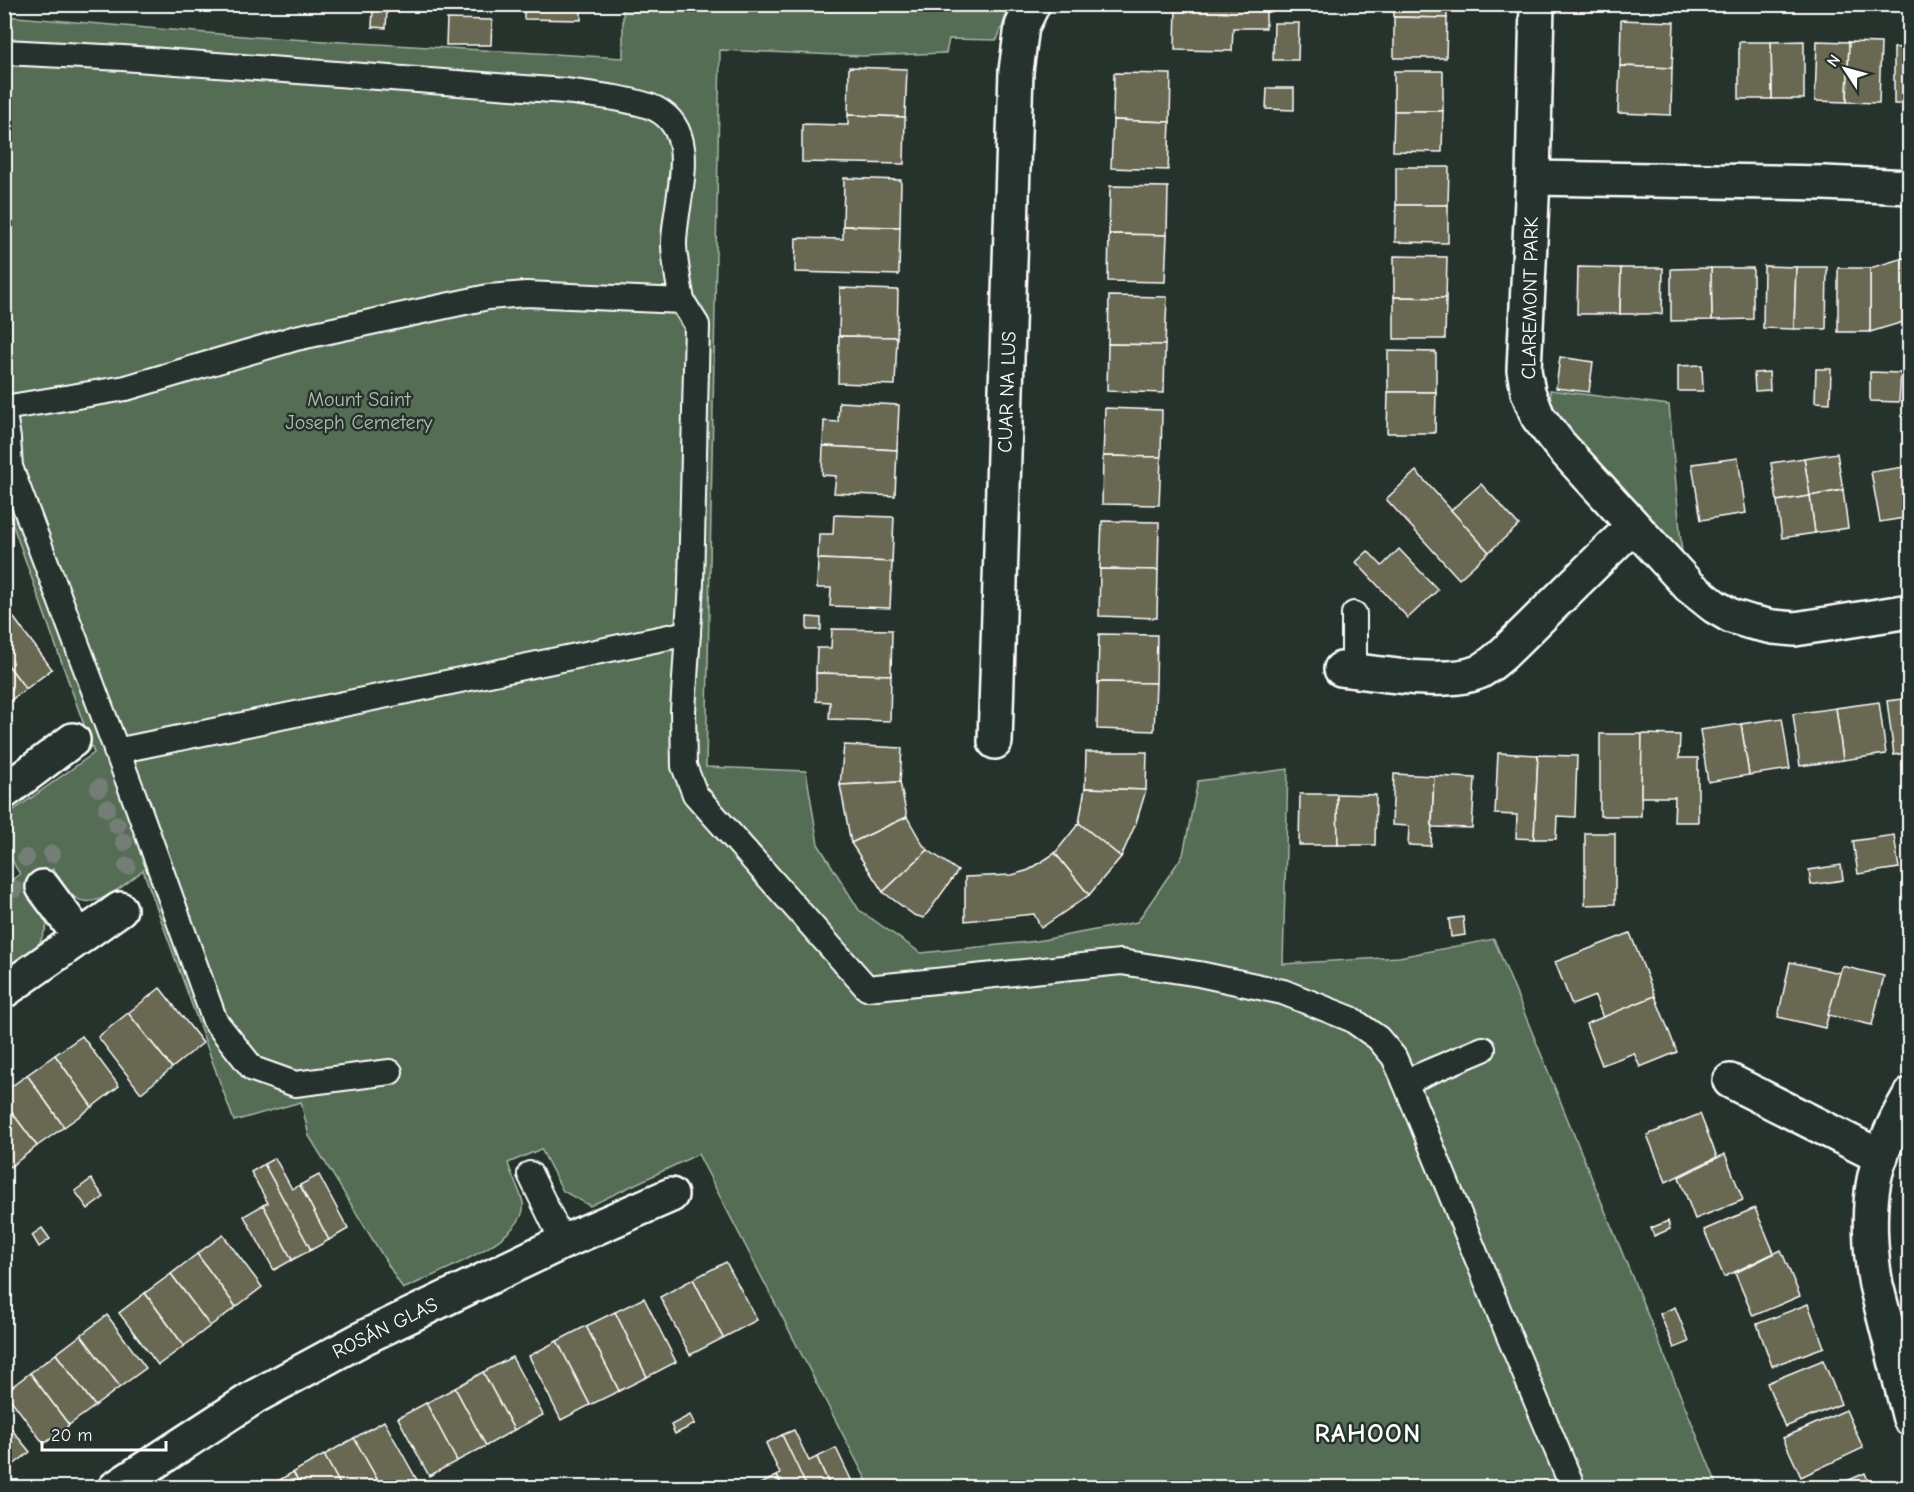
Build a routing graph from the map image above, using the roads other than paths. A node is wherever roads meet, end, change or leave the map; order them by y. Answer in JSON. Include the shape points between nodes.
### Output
{"nodes":[{"id":1,"x":1033,"y":4,"type":"edge"},
{"id":2,"x":1537,"y":4,"type":"edge"},
{"id":3,"x":4,"y":52,"type":"edge"},
{"id":4,"x":1533,"y":178,"type":"junction"},
{"id":5,"x":1910,"y":187,"type":"edge"},
{"id":6,"x":681,"y":301,"type":"junction"},
{"id":7,"x":4,"y":408,"type":"edge"},
{"id":8,"x":4,"y":414,"type":"edge"},
{"id":9,"x":1633,"y":526,"type":"junction"},
{"id":10,"x":1910,"y":611,"type":"edge"},
{"id":11,"x":1354,"y":614,"type":"dead end"},
{"id":12,"x":688,"y":633,"type":"junction"},
{"id":13,"x":1347,"y":670,"type":"joint"},
{"id":14,"x":73,"y":740,"type":"dead end"},
{"id":15,"x":995,"y":742,"type":"dead end"},
{"id":16,"x":116,"y":751,"type":"junction"},
{"id":17,"x":4,"y":792,"type":"edge"},
{"id":18,"x":43,"y":887,"type":"dead end"},
{"id":19,"x":120,"y":909,"type":"dead end"},
{"id":20,"x":80,"y":937,"type":"junction"},
{"id":21,"x":4,"y":991,"type":"edge"},
{"id":22,"x":1483,"y":1049,"type":"dead end"},
{"id":23,"x":390,"y":1072,"type":"dead end"},
{"id":24,"x":1730,"y":1081,"type":"dead end"},
{"id":25,"x":1405,"y":1082,"type":"junction"},
{"id":26,"x":1910,"y":1095,"type":"edge"},
{"id":27,"x":1881,"y":1157,"type":"junction"},
{"id":28,"x":530,"y":1174,"type":"dead end"},
{"id":29,"x":671,"y":1196,"type":"dead end"},
{"id":30,"x":563,"y":1242,"type":"junction"},
{"id":31,"x":1910,"y":1419,"type":"edge"},
{"id":32,"x":115,"y":1488,"type":"edge"},
{"id":33,"x":1573,"y":1488,"type":"edge"}],
"edges":[{"from":1,"to":15,"type":"street","name":"CUAR NA LUS","via":[[1018,43],[1014,111]]},
{"from":2,"to":4,"type":"street","name":"CLAREMONT PARK"},
{"from":3,"to":6,"type":"lane","via":[[565,91],[655,108],[674,122],[684,153],[674,245]]},
{"from":4,"to":5,"type":"street"},
{"from":4,"to":9,"type":"street","name":"CLAREMONT PARK","via":[[1524,370],[1528,392],[1538,417],[1559,444]]},
{"from":6,"to":7,"type":"lane","via":[[526,294],[488,297],[296,338],[126,388]]},
{"from":6,"to":12,"type":"lane","via":[[697,325]]},
{"from":8,"to":16,"type":"lane","via":[[9,467]]},
{"from":9,"to":10,"type":"street","name":"CLAREMONT PARK","via":[[1696,593],[1740,619],[1795,629]]},
{"from":9,"to":13,"type":"street","via":[[1502,656],[1479,672],[1429,678]]},
{"from":11,"to":13,"type":"lane"},
{"from":12,"to":16,"type":"lane"},
{"from":12,"to":25,"type":"lane","via":[[684,766],[695,794],[867,988],[1121,962],[1199,974],[1283,992],[1352,1019],[1378,1038],[1394,1057]]},
{"from":14,"to":17,"type":"street"},
{"from":16,"to":23,"type":"lane","via":[[216,1021],[253,1069],[295,1084]]},
{"from":18,"to":20,"type":"street"},
{"from":19,"to":20,"type":"street"},
{"from":20,"to":21,"type":"street"},
{"from":22,"to":25,"type":"lane"},
{"from":24,"to":27,"type":"street"},
{"from":25,"to":33,"type":"lane"},
{"from":26,"to":27,"type":"street"},
{"from":27,"to":31,"type":"street","via":[[1874,1181],[1873,1266]]},
{"from":28,"to":30,"type":"lane"},
{"from":29,"to":30,"type":"street","name":"ROSÁN GLAS"},
{"from":30,"to":32,"type":"street","name":"ROSÁN GLAS","via":[[367,1336],[255,1395]]}]}
